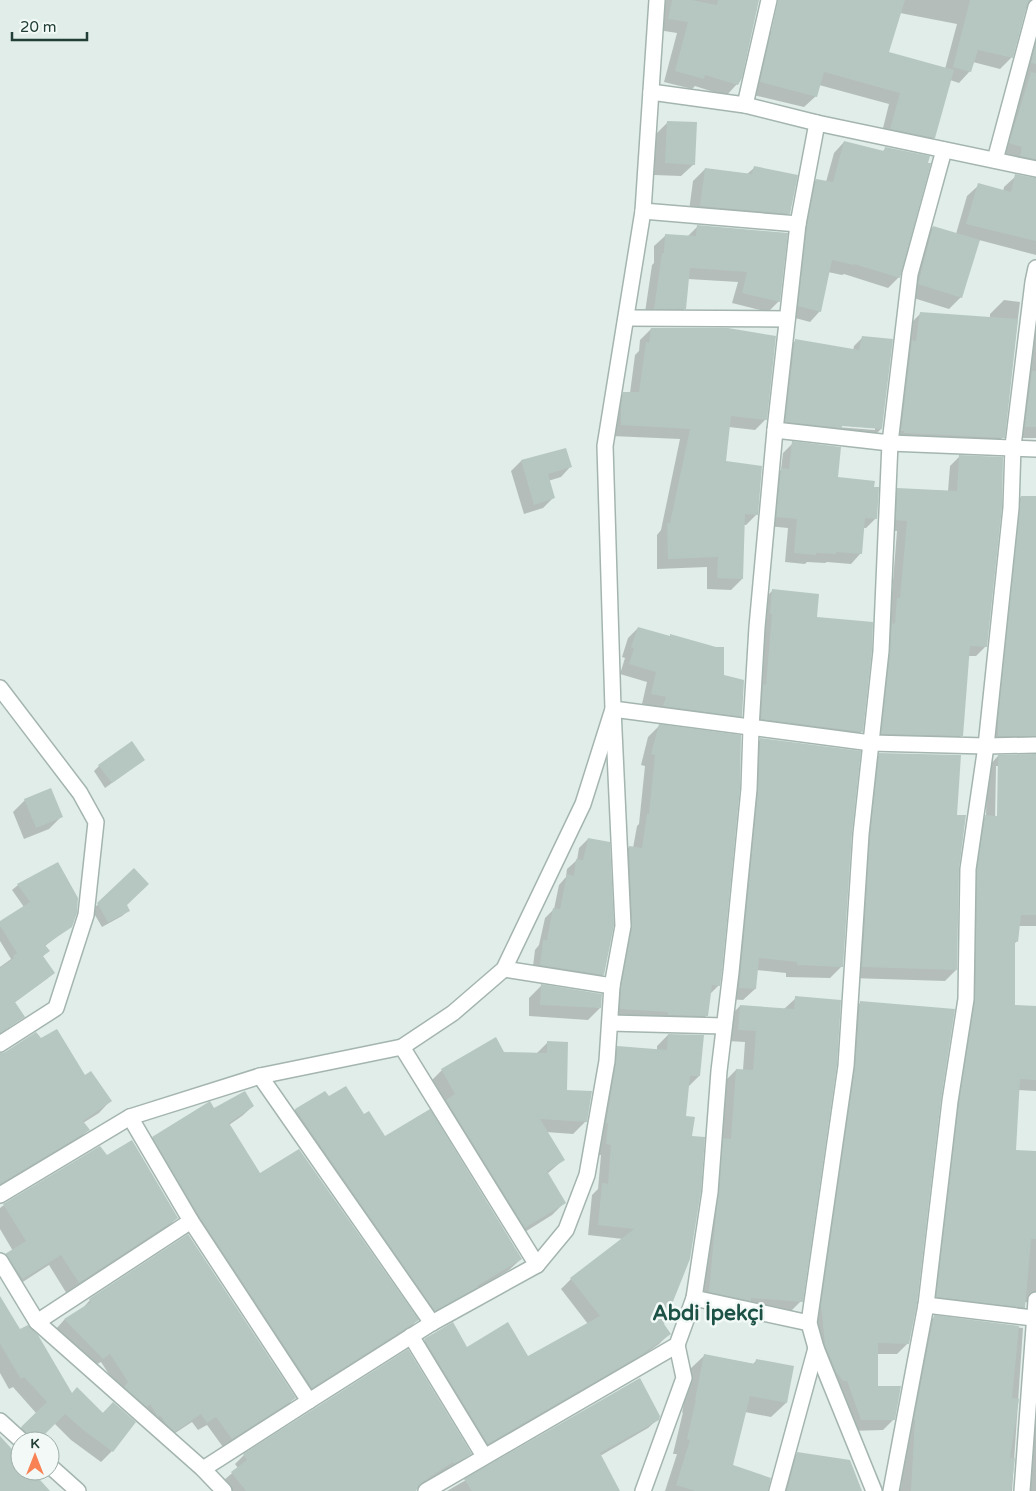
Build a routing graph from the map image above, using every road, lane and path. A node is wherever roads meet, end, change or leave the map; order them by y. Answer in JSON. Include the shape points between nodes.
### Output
{"nodes":[{"id":1,"x":657,"y":0,"type":"edge"},
{"id":2,"x":769,"y":0,"type":"edge"},
{"id":3,"x":1036,"y":7,"type":"edge"},
{"id":4,"x":651,"y":92,"type":"junction"},
{"id":5,"x":745,"y":105,"type":"junction"},
{"id":6,"x":817,"y":122,"type":"junction"},
{"id":7,"x":944,"y":150,"type":"junction"},
{"id":8,"x":995,"y":160,"type":"junction"},
{"id":9,"x":1036,"y":169,"type":"edge"},
{"id":10,"x":643,"y":211,"type":"junction"},
{"id":11,"x":798,"y":224,"type":"junction"},
{"id":12,"x":1036,"y":268,"type":"edge"},
{"id":13,"x":627,"y":318,"type":"junction"},
{"id":14,"x":787,"y":319,"type":"junction"},
{"id":15,"x":775,"y":430,"type":"junction"},
{"id":16,"x":890,"y":443,"type":"junction"},
{"id":17,"x":1013,"y":446,"type":"junction"},
{"id":18,"x":1036,"y":448,"type":"edge"},
{"id":19,"x":0,"y":688,"type":"edge"},
{"id":20,"x":613,"y":709,"type":"junction"},
{"id":21,"x":751,"y":728,"type":"junction"},
{"id":22,"x":871,"y":743,"type":"junction"},
{"id":23,"x":1036,"y":745,"type":"edge"},
{"id":24,"x":986,"y":746,"type":"junction"},
{"id":25,"x":504,"y":969,"type":"junction"},
{"id":26,"x":612,"y":986,"type":"junction"},
{"id":27,"x":610,"y":1024,"type":"junction"},
{"id":28,"x":724,"y":1026,"type":"junction"},
{"id":29,"x":0,"y":1044,"type":"edge"},
{"id":30,"x":402,"y":1047,"type":"junction"},
{"id":31,"x":260,"y":1076,"type":"junction"},
{"id":32,"x":130,"y":1117,"type":"junction"},
{"id":33,"x":0,"y":1195,"type":"edge"},
{"id":34,"x":191,"y":1221,"type":"junction"},
{"id":35,"x":0,"y":1260,"type":"edge"},
{"id":36,"x":537,"y":1265,"type":"junction"},
{"id":37,"x":694,"y":1298,"type":"junction"},
{"id":38,"x":1036,"y":1300,"type":"edge"},
{"id":39,"x":926,"y":1305,"type":"junction"},
{"id":40,"x":1034,"y":1318,"type":"junction"},
{"id":41,"x":37,"y":1322,"type":"junction"},
{"id":42,"x":432,"y":1323,"type":"junction"},
{"id":43,"x":809,"y":1323,"type":"junction"},
{"id":44,"x":411,"y":1336,"type":"junction"},
{"id":45,"x":677,"y":1345,"type":"junction"},
{"id":46,"x":816,"y":1348,"type":"junction"},
{"id":47,"x":309,"y":1401,"type":"junction"},
{"id":48,"x":0,"y":1421,"type":"edge"},
{"id":49,"x":11,"y":1431,"type":"edge"},
{"id":50,"x":484,"y":1456,"type":"junction"},
{"id":51,"x":203,"y":1469,"type":"junction"},
{"id":52,"x":60,"y":1475,"type":"edge"},
{"id":53,"x":78,"y":1491,"type":"edge"},
{"id":54,"x":224,"y":1491,"type":"edge"},
{"id":55,"x":426,"y":1491,"type":"edge"},
{"id":56,"x":643,"y":1491,"type":"edge"},
{"id":57,"x":777,"y":1491,"type":"edge"},
{"id":58,"x":874,"y":1491,"type":"edge"},
{"id":59,"x":890,"y":1491,"type":"edge"},
{"id":60,"x":1022,"y":1491,"type":"edge"}],
"edges":[{"from":1,"to":4,"type":"street"},
{"from":2,"to":5,"type":"street"},
{"from":3,"to":8,"type":"street"},
{"from":4,"to":5,"type":"street"},
{"from":4,"to":10,"type":"street"},
{"from":5,"to":6,"type":"street"},
{"from":6,"to":7,"type":"street"},
{"from":6,"to":11,"type":"street"},
{"from":7,"to":8,"type":"street"},
{"from":7,"to":16,"type":"street","via":[[910,274]]},
{"from":8,"to":9,"type":"street"},
{"from":10,"to":11,"type":"street"},
{"from":10,"to":13,"type":"street"},
{"from":11,"to":14,"type":"street"},
{"from":12,"to":17,"type":"street"},
{"from":13,"to":14,"type":"street"},
{"from":13,"to":20,"type":"street","via":[[605,446]]},
{"from":14,"to":15,"type":"street"},
{"from":15,"to":16,"type":"street"},
{"from":15,"to":21,"type":"street"},
{"from":16,"to":17,"type":"street"},
{"from":16,"to":22,"type":"street","via":[[881,651]]},
{"from":17,"to":18,"type":"street"},
{"from":17,"to":24,"type":"street","via":[[1011,508]]},
{"from":19,"to":29,"type":"street","via":[[80,793],[96,822],[86,914],[56,1008]]},
{"from":20,"to":21,"type":"street"},
{"from":20,"to":25,"type":"street","via":[[583,804]]},
{"from":20,"to":26,"type":"street","via":[[624,926]]},
{"from":21,"to":22,"type":"street"},
{"from":21,"to":28,"type":"street","via":[[749,789]]},
{"from":22,"to":24,"type":"street"},
{"from":22,"to":43,"type":"street","via":[[861,834],[846,1066]]},
{"from":23,"to":24,"type":"street"},
{"from":24,"to":39,"type":"street","via":[[968,869],[966,999],[950,1102]]},
{"from":25,"to":26,"type":"street"},
{"from":25,"to":30,"type":"street","via":[[453,1013]]},
{"from":26,"to":27,"type":"street"},
{"from":27,"to":28,"type":"street"},
{"from":27,"to":36,"type":"street","via":[[607,1061],[587,1175],[566,1230]]},
{"from":28,"to":37,"type":"street","via":[[710,1192]]},
{"from":30,"to":31,"type":"street"},
{"from":30,"to":36,"type":"street"},
{"from":31,"to":32,"type":"street"},
{"from":31,"to":42,"type":"street"},
{"from":32,"to":33,"type":"street"},
{"from":32,"to":34,"type":"street"},
{"from":34,"to":41,"type":"street"},
{"from":34,"to":47,"type":"street"},
{"from":35,"to":41,"type":"street"},
{"from":36,"to":42,"type":"street"},
{"from":37,"to":43,"type":"street"},
{"from":37,"to":45,"type":"street"},
{"from":38,"to":40,"type":"street"},
{"from":39,"to":40,"type":"street"},
{"from":39,"to":59,"type":"street"},
{"from":40,"to":60,"type":"street"},
{"from":41,"to":51,"type":"street"},
{"from":42,"to":44,"type":"street"},
{"from":43,"to":46,"type":"street"},
{"from":44,"to":47,"type":"street"},
{"from":44,"to":50,"type":"street"},
{"from":45,"to":50,"type":"street"},
{"from":45,"to":56,"type":"street","via":[[684,1378]]},
{"from":46,"to":57,"type":"street"},
{"from":46,"to":58,"type":"street"},
{"from":47,"to":51,"type":"street"},
{"from":48,"to":49,"type":"street"},
{"from":50,"to":55,"type":"street"},
{"from":51,"to":54,"type":"street"},
{"from":52,"to":53,"type":"street"}]}
